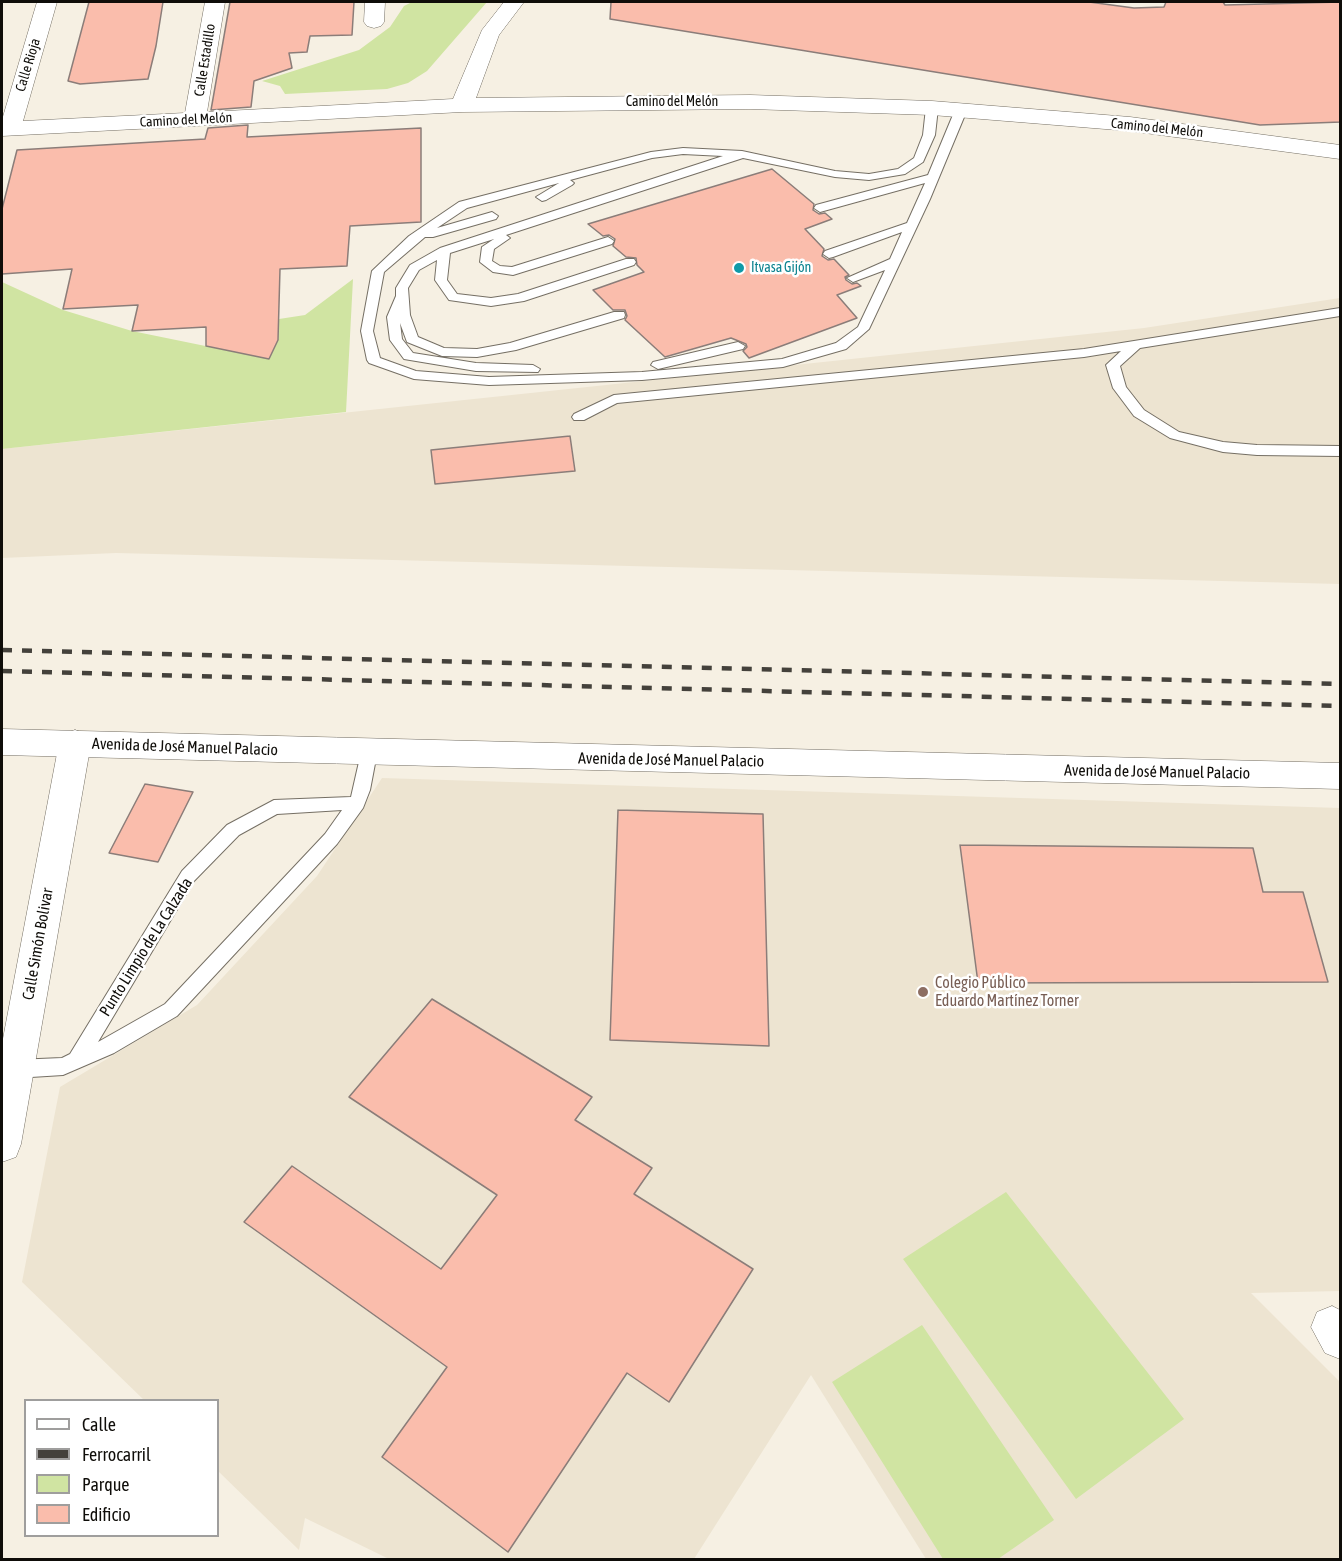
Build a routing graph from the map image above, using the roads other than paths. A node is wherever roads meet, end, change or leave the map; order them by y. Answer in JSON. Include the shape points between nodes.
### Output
{"nodes":[{"id":1,"x":47,"y":2,"type":"edge"},
{"id":2,"x":215,"y":2,"type":"edge"},
{"id":3,"x":514,"y":2,"type":"edge"},
{"id":4,"x":462,"y":105,"type":"junction"},
{"id":5,"x":932,"y":108,"type":"junction"},
{"id":6,"x":960,"y":111,"type":"junction"},
{"id":7,"x":195,"y":119,"type":"junction"},
{"id":8,"x":6,"y":129,"type":"edge"},
{"id":9,"x":1341,"y":152,"type":"edge"},
{"id":10,"x":742,"y":154,"type":"junction"},
{"id":11,"x":587,"y":172,"type":"junction"},
{"id":12,"x":933,"y":177,"type":"junction"},
{"id":13,"x":542,"y":197,"type":"dead end"},
{"id":14,"x":820,"y":208,"type":"dead end"},
{"id":15,"x":492,"y":216,"type":"dead end"},
{"id":16,"x":529,"y":224,"type":"junction"},
{"id":17,"x":912,"y":225,"type":"junction"},
{"id":18,"x":413,"y":239,"type":"junction"},
{"id":19,"x":608,"y":241,"type":"dead end"},
{"id":20,"x":444,"y":251,"type":"junction"},
{"id":21,"x":829,"y":254,"type":"dead end"},
{"id":22,"x":895,"y":261,"type":"junction"},
{"id":23,"x":630,"y":262,"type":"dead end"},
{"id":24,"x":853,"y":279,"type":"dead end"},
{"id":25,"x":403,"y":294,"type":"junction"},
{"id":26,"x":1341,"y":312,"type":"edge"},
{"id":27,"x":619,"y":315,"type":"dead end"},
{"id":28,"x":1136,"y":345,"type":"junction"},
{"id":29,"x":738,"y":346,"type":"dead end"},
{"id":30,"x":579,"y":417,"type":"dead end"},
{"id":31,"x":1341,"y":451,"type":"edge"},
{"id":32,"x":2,"y":742,"type":"edge"},
{"id":33,"x":75,"y":743,"type":"junction"},
{"id":34,"x":369,"y":753,"type":"junction"},
{"id":35,"x":1341,"y":776,"type":"edge"},
{"id":36,"x":357,"y":803,"type":"junction"},
{"id":37,"x":77,"y":1060,"type":"junction"},
{"id":38,"x":15,"y":1069,"type":"junction"},
{"id":39,"x":2,"y":1144,"type":"edge"}],
"edges":[{"from":1,"to":8,"type":"street","name":"Calle Rioja"},
{"from":2,"to":7,"type":"street","name":"Calle Estadillo"},
{"from":3,"to":4,"type":"street","via":[[489,34]]},
{"from":4,"to":5,"type":"street","name":"Camino del Melón","via":[[750,102]]},
{"from":4,"to":7,"type":"street","name":"Camino del Melón"},
{"from":5,"to":6,"type":"street","name":"Camino del Melón"},
{"from":5,"to":10,"type":"lane","via":[[929,135],[919,160],[901,172],[869,177],[836,174]]},
{"from":6,"to":9,"type":"street","name":"Camino del Melón","via":[[1130,124]]},
{"from":6,"to":12,"type":"lane"},
{"from":7,"to":8,"type":"street","name":"Camino del Melón"},
{"from":10,"to":11,"type":"lane","via":[[651,154]]},
{"from":10,"to":16,"type":"lane"},
{"from":11,"to":13,"type":"lane"},
{"from":11,"to":18,"type":"lane","via":[[464,205]]},
{"from":12,"to":14,"type":"lane"},
{"from":12,"to":17,"type":"lane"},
{"from":15,"to":18,"type":"lane"},
{"from":16,"to":19,"type":"lane","via":[[488,247],[486,262],[497,269],[513,271]]},
{"from":16,"to":20,"type":"lane"},
{"from":17,"to":21,"type":"lane"},
{"from":17,"to":22,"type":"lane"},
{"from":18,"to":22,"type":"lane","via":[[378,271],[367,331],[374,360],[414,375],[489,381],[642,376],[783,363],[841,346],[863,329]]},
{"from":20,"to":23,"type":"lane","via":[[441,280],[453,297],[491,302],[520,298]]},
{"from":20,"to":25,"type":"lane","via":[[414,268],[402,288]]},
{"from":22,"to":24,"type":"lane"},
{"from":25,"to":27,"type":"lane","via":[[404,315],[412,339],[442,352],[477,353],[511,347]]},
{"from":25,"to":29,"type":"lane","via":[[393,317],[396,340],[409,356],[476,367],[619,369],[665,364]]},
{"from":26,"to":28,"type":"lane"},
{"from":28,"to":30,"type":"lane","via":[[614,399]]},
{"from":28,"to":31,"type":"lane","via":[[1113,365],[1120,388],[1139,413],[1175,435],[1223,447]]},
{"from":32,"to":33,"type":"street","name":"Avenida de José Manuel Palacio"},
{"from":33,"to":34,"type":"street","name":"Avenida de José Manuel Palacio"},
{"from":33,"to":38,"type":"street","name":"Calle Simón Bolivar"},
{"from":34,"to":35,"type":"street","name":"Avenida de José Manuel Palacio"},
{"from":34,"to":36,"type":"lane","name":"Punto Limpio de La Calzada"},
{"from":36,"to":37,"type":"lane","name":"Punto Limpio de La Calzada","via":[[331,839],[171,1010]]},
{"from":36,"to":37,"type":"lane","name":"Punto Limpio de La Calzada","via":[[274,807],[233,830],[188,876]]},
{"from":37,"to":38,"type":"lane","name":"Punto Limpio de La Calzada","via":[[63,1066]]},
{"from":38,"to":39,"type":"street","name":"Calle Simón Bolivar"}]}
